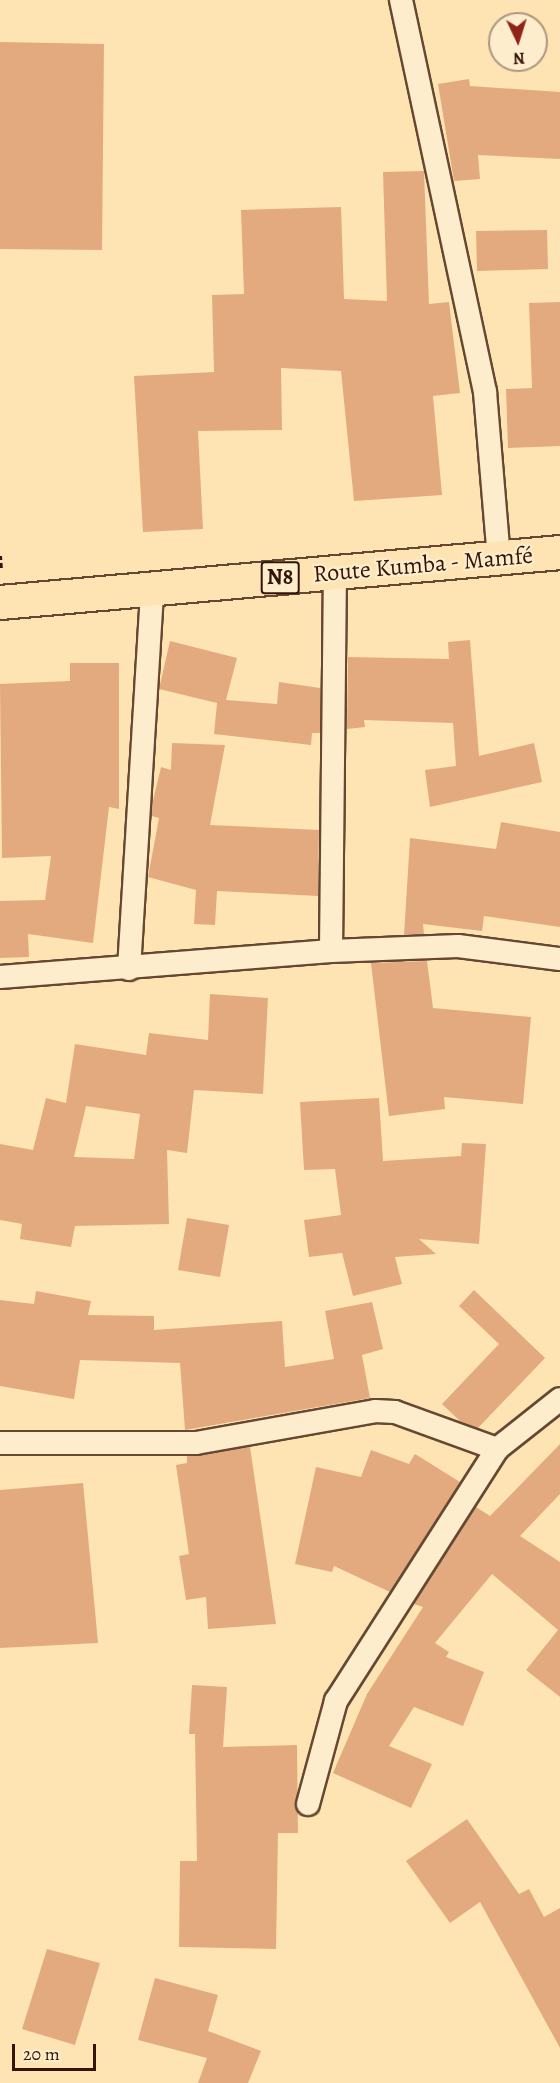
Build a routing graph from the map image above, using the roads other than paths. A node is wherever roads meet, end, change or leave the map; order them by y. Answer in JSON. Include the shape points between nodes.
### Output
{"nodes":[{"id":1,"x":401,"y":0,"type":"edge"},
{"id":2,"x":560,"y":552,"type":"edge"},
{"id":3,"x":499,"y":558,"type":"junction"},
{"id":4,"x":335,"y":573,"type":"junction"},
{"id":5,"x":152,"y":589,"type":"junction"},
{"id":6,"x":0,"y":602,"type":"edge"},
{"id":7,"x":331,"y":951,"type":"junction"},
{"id":8,"x":560,"y":959,"type":"edge"},
{"id":9,"x":129,"y":969,"type":"junction"},
{"id":10,"x":0,"y":977,"type":"edge"},
{"id":11,"x":560,"y":1399,"type":"edge"},
{"id":12,"x":0,"y":1443,"type":"edge"},
{"id":13,"x":497,"y":1449,"type":"junction"},
{"id":14,"x":308,"y":1804,"type":"dead end"}],
"edges":[{"from":1,"to":3,"type":"street","via":[[485,392]]},
{"from":2,"to":3,"type":"highway","name":"Route Kumba - Mamfé","number":"N8"},
{"from":3,"to":4,"type":"highway","name":"Route Kumba - Mamfé","number":"N8"},
{"from":4,"to":5,"type":"highway","name":"Route Kumba - Mamfé","number":"N8"},
{"from":4,"to":7,"type":"street"},
{"from":5,"to":6,"type":"highway","name":"Route Kumba - Mamfé","number":"N8"},
{"from":5,"to":9,"type":"street"},
{"from":7,"to":8,"type":"street","via":[[458,946]]},
{"from":7,"to":9,"type":"street"},
{"from":9,"to":10,"type":"street"},
{"from":11,"to":13,"type":"street"},
{"from":12,"to":13,"type":"street","via":[[196,1443],[375,1411],[395,1412]]},
{"from":13,"to":14,"type":"street","via":[[336,1701]]}]}
